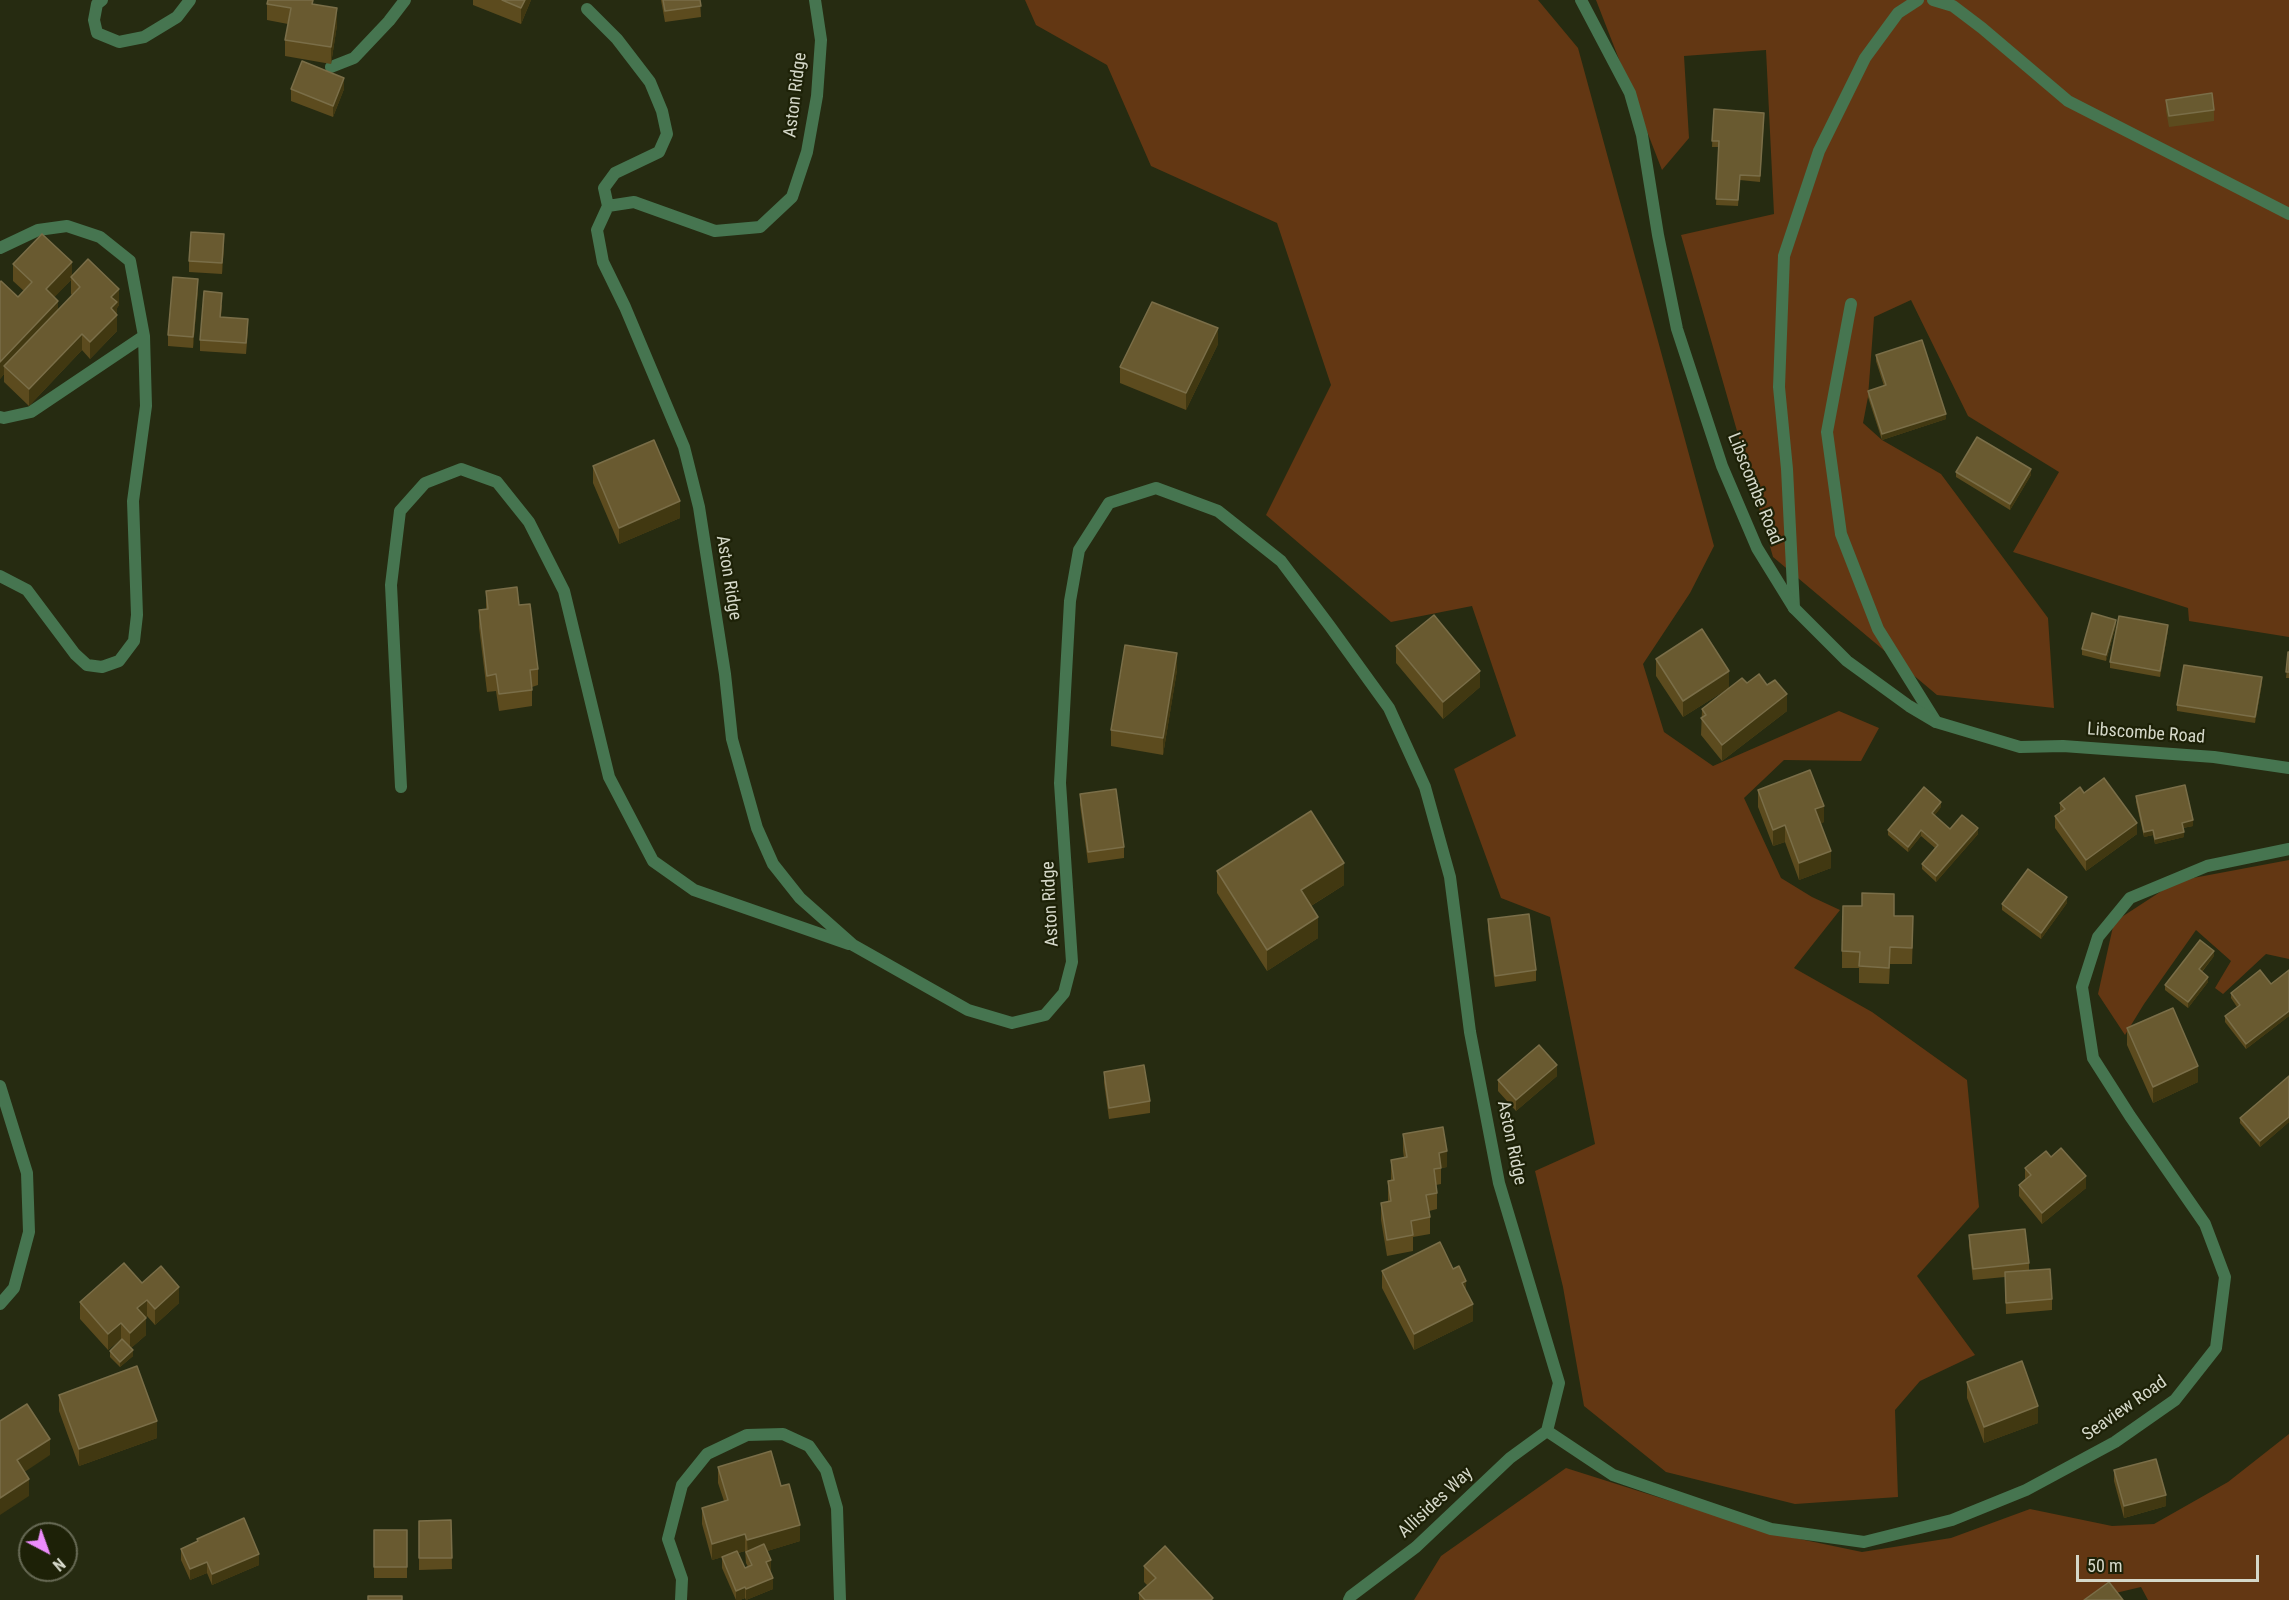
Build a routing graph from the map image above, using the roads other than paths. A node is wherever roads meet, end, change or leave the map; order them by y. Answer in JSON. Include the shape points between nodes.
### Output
{"nodes":[{"id":1,"x":102,"y":0,"type":"edge"},
{"id":2,"x":190,"y":0,"type":"edge"},
{"id":3,"x":405,"y":0,"type":"edge"},
{"id":4,"x":815,"y":0,"type":"edge"},
{"id":5,"x":1581,"y":0,"type":"edge"},
{"id":6,"x":1918,"y":0,"type":"edge"},
{"id":7,"x":1934,"y":0,"type":"edge"},
{"id":8,"x":587,"y":9,"type":"dead end"},
{"id":9,"x":331,"y":67,"type":"edge"},
{"id":10,"x":608,"y":206,"type":"junction"},
{"id":11,"x":2289,"y":214,"type":"edge"},
{"id":12,"x":0,"y":248,"type":"edge"},
{"id":13,"x":1851,"y":304,"type":"dead end"},
{"id":14,"x":144,"y":336,"type":"junction"},
{"id":15,"x":0,"y":417,"type":"edge"},
{"id":16,"x":0,"y":576,"type":"edge"},
{"id":17,"x":1794,"y":608,"type":"junction"},
{"id":18,"x":1936,"y":722,"type":"junction"},
{"id":19,"x":2289,"y":768,"type":"edge"},
{"id":20,"x":402,"y":787,"type":"dead end"},
{"id":21,"x":2289,"y":849,"type":"edge"},
{"id":22,"x":853,"y":945,"type":"junction"},
{"id":23,"x":0,"y":1086,"type":"edge"},
{"id":24,"x":0,"y":1304,"type":"edge"},
{"id":25,"x":1547,"y":1431,"type":"junction"},
{"id":26,"x":681,"y":1600,"type":"edge"},
{"id":27,"x":840,"y":1600,"type":"edge"},
{"id":28,"x":1349,"y":1600,"type":"edge"}],
"edges":[{"from":1,"to":2,"type":"street","via":[[97,4],[94,20],[97,33],[119,42],[144,37],[177,17]]},
{"from":3,"to":9,"type":"street","via":[[354,58]]},
{"from":4,"to":10,"type":"street","name":"Aston Ridge","via":[[821,40],[817,96],[807,152],[792,197],[760,227],[715,231],[634,202]]},
{"from":5,"to":17,"type":"street","name":"Libscombe Road","via":[[1630,93],[1642,135],[1677,328],[1722,466],[1757,548]]},
{"from":6,"to":17,"type":"street","via":[[1899,13],[1865,58],[1819,151],[1784,256],[1779,387],[1788,469]]},
{"from":7,"to":11,"type":"street","via":[[1953,6],[2068,101]]},
{"from":8,"to":10,"type":"street","via":[[617,39],[650,82],[667,134],[659,152],[615,173],[604,188]]},
{"from":10,"to":22,"type":"street","name":"Aston Ridge","via":[[597,230],[603,262],[684,447],[699,507],[732,739],[757,828],[773,864],[800,898]]},
{"from":12,"to":14,"type":"street","via":[[38,230],[67,226],[100,237],[130,261]]},
{"from":13,"to":18,"type":"street","via":[[1827,432],[1841,534],[1878,629]]},
{"from":14,"to":15,"type":"street","via":[[31,412]]},
{"from":14,"to":16,"type":"street","via":[[146,406],[133,501],[137,615],[134,641],[119,661],[102,667],[87,665],[27,590]]},
{"from":17,"to":18,"type":"street","name":"Libscombe Road","via":[[1848,661]]},
{"from":18,"to":19,"type":"street","name":"Libscombe Road","via":[[2020,747],[2063,746],[2202,756]]},
{"from":20,"to":22,"type":"street","via":[[391,585],[400,511],[425,483],[461,470],[497,482],[529,522],[564,591],[609,777],[654,861],[694,890]]},
{"from":21,"to":25,"type":"street","name":"Seaview Road","via":[[2208,866],[2130,898],[2098,937],[2082,987],[2092,1058],[2205,1224],[2225,1277],[2216,1348],[2175,1400],[2115,1442],[2026,1490],[1952,1520],[1864,1542],[1771,1529],[1613,1475]]},
{"from":22,"to":25,"type":"street","name":"Aston Ridge","via":[[968,1010],[1012,1023],[1045,1015],[1064,993],[1072,962],[1060,783],[1070,601],[1079,550],[1108,503],[1156,488],[1218,511],[1281,561],[1389,708],[1425,787],[1450,878],[1470,1032],[1499,1183],[1559,1383]]},
{"from":23,"to":24,"type":"street","via":[[27,1173],[29,1232],[14,1288]]},
{"from":25,"to":28,"type":"street","name":"Allisides Way","via":[[1510,1458],[1416,1547]]},
{"from":26,"to":27,"type":"street","via":[[682,1579],[668,1539],[682,1485],[707,1454],[747,1435],[783,1434],[809,1446],[826,1470],[837,1508]]}]}
